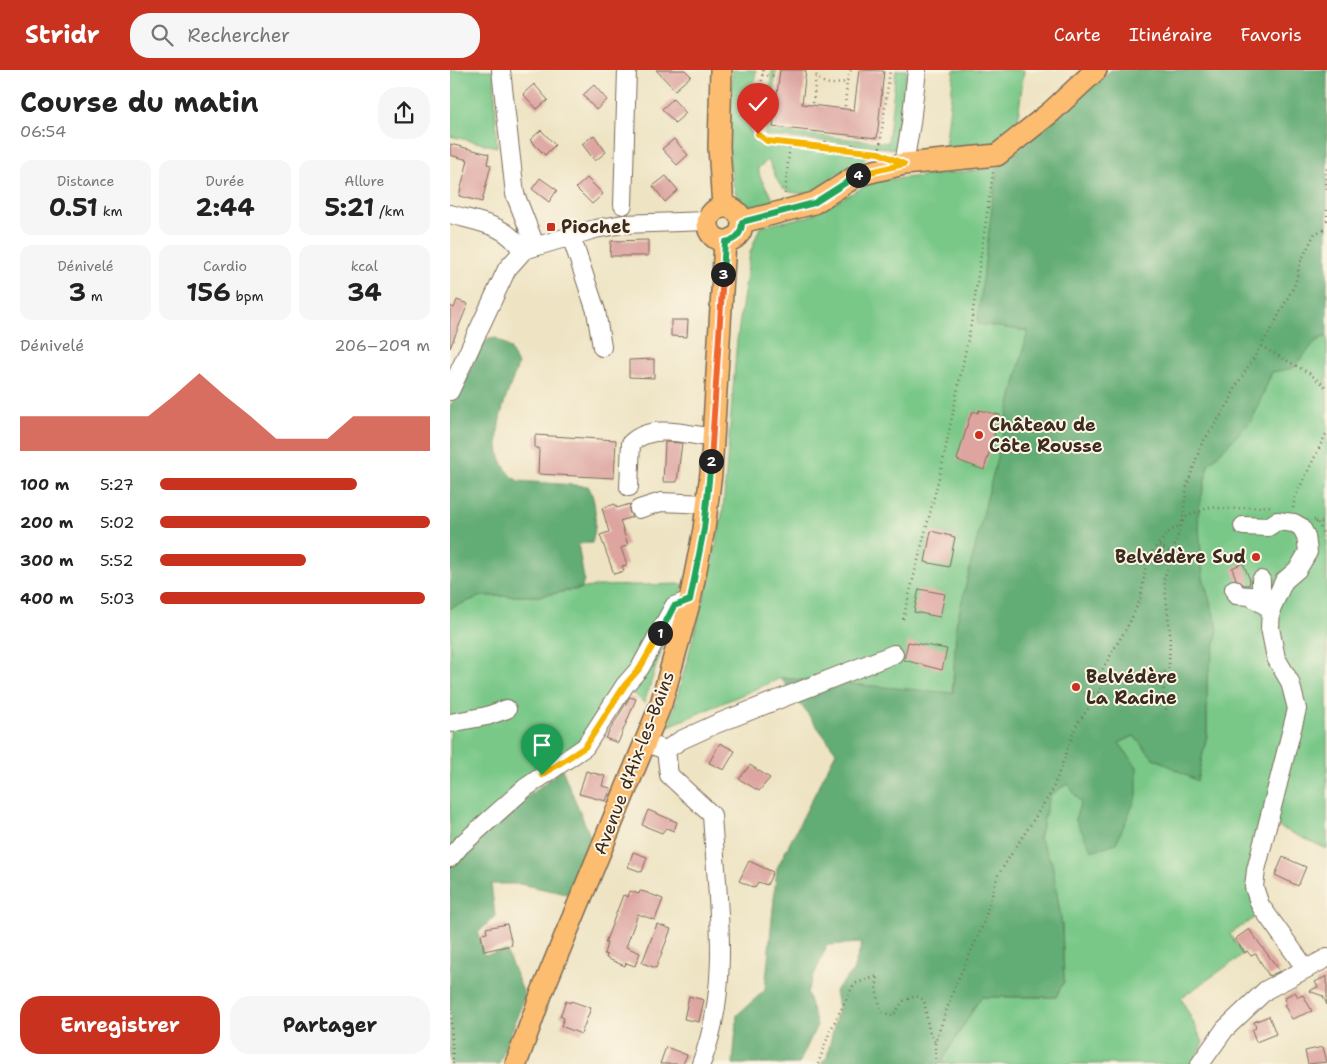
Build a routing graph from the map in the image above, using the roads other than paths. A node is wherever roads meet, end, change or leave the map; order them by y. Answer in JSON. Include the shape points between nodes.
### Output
{"nodes":[{"id":1,"x":501,"y":70,"type":"edge"},
{"id":2,"x":627,"y":70,"type":"edge"},
{"id":3,"x":721,"y":70,"type":"edge"},
{"id":4,"x":917,"y":70,"type":"edge"},
{"id":5,"x":1096,"y":70,"type":"edge"},
{"id":6,"x":904,"y":164,"type":"junction"},
{"id":7,"x":623,"y":205,"type":"dead end"},
{"id":8,"x":450,"y":214,"type":"edge"},
{"id":9,"x":716,"y":214,"type":"junction"},
{"id":10,"x":742,"y":222,"type":"junction"},
{"id":11,"x":571,"y":236,"type":"junction"},
{"id":12,"x":725,"y":242,"type":"junction"},
{"id":13,"x":528,"y":248,"type":"junction"},
{"id":14,"x":602,"y":347,"type":"dead end"},
{"id":15,"x":450,"y":391,"type":"edge"},
{"id":16,"x":712,"y":438,"type":"junction"},
{"id":17,"x":629,"y":487,"type":"dead end"},
{"id":18,"x":707,"y":504,"type":"junction"},
{"id":19,"x":639,"y":509,"type":"dead end"},
{"id":20,"x":1243,"y":526,"type":"dead end"},
{"id":21,"x":1261,"y":580,"type":"dead end"},
{"id":22,"x":1234,"y":589,"type":"dead end"},
{"id":23,"x":690,"y":600,"type":"junction"},
{"id":24,"x":1266,"y":606,"type":"junction"},
{"id":25,"x":894,"y":654,"type":"dead end"},
{"id":26,"x":507,"y":708,"type":"dead end"},
{"id":27,"x":450,"y":724,"type":"edge"},
{"id":28,"x":646,"y":743,"type":"junction"},
{"id":29,"x":666,"y":750,"type":"junction"},
{"id":30,"x":450,"y":858,"type":"edge"},
{"id":31,"x":1327,"y":958,"type":"edge"},
{"id":32,"x":1309,"y":968,"type":"junction"},
{"id":33,"x":516,"y":1064,"type":"edge"},
{"id":34,"x":701,"y":1064,"type":"edge"},
{"id":35,"x":1200,"y":1064,"type":"edge"}],
"edges":[{"from":1,"to":13,"type":"street","via":[[514,194]]},
{"from":2,"to":7,"type":"street"},
{"from":3,"to":9,"type":"main road"},
{"from":4,"to":6,"type":"street"},
{"from":5,"to":6,"type":"main road","via":[[1051,112],[997,155]]},
{"from":6,"to":10,"type":"main road","via":[[858,175],[814,203]]},
{"from":8,"to":13,"type":"street","via":[[495,225]]},
{"from":9,"to":10,"type":"main road","via":[[737,212]]},
{"from":9,"to":11,"type":"street","via":[[623,224]]},
{"from":9,"to":12,"type":"main road","via":[[711,235]]},
{"from":10,"to":12,"type":"main road","via":[[737,237]]},
{"from":11,"to":13,"type":"street"},
{"from":11,"to":14,"type":"street","via":[[596,311]]},
{"from":12,"to":16,"type":"main road","name":"Avenue d'Aix-les-Bains"},
{"from":13,"to":15,"type":"street","via":[[506,269]]},
{"from":16,"to":17,"type":"street","via":[[660,431],[638,437],[631,443]]},
{"from":16,"to":18,"type":"main road","name":"Avenue d'Aix-les-Bains"},
{"from":18,"to":19,"type":"street","via":[[661,502]]},
{"from":18,"to":23,"type":"main road","name":"Avenue d'Aix-les-Bains"},
{"from":20,"to":24,"type":"street","via":[[1268,527],[1277,521],[1294,523],[1306,536],[1308,552],[1298,569],[1284,581]]},
{"from":21,"to":24,"type":"street"},
{"from":22,"to":24,"type":"street","via":[[1236,595],[1250,596]]},
{"from":23,"to":28,"type":"main road","name":"Avenue d'Aix-les-Bains","via":[[661,704]]},
{"from":23,"to":30,"type":"street","via":[[674,606],[640,668],[625,685],[585,747],[525,788]]},
{"from":24,"to":32,"type":"street","via":[[1276,658],[1290,682],[1297,709],[1254,888],[1260,906]]},
{"from":25,"to":29,"type":"street","via":[[716,724]]},
{"from":26,"to":27,"type":"street"},
{"from":28,"to":29,"type":"street"},
{"from":28,"to":33,"type":"main road","name":"Avenue d'Aix-les-Bains","via":[[542,992]]},
{"from":29,"to":34,"type":"street","via":[[668,775],[712,816],[720,955],[718,1007]]},
{"from":31,"to":32,"type":"street"},
{"from":32,"to":35,"type":"street","via":[[1266,990],[1225,1029]]}]}
